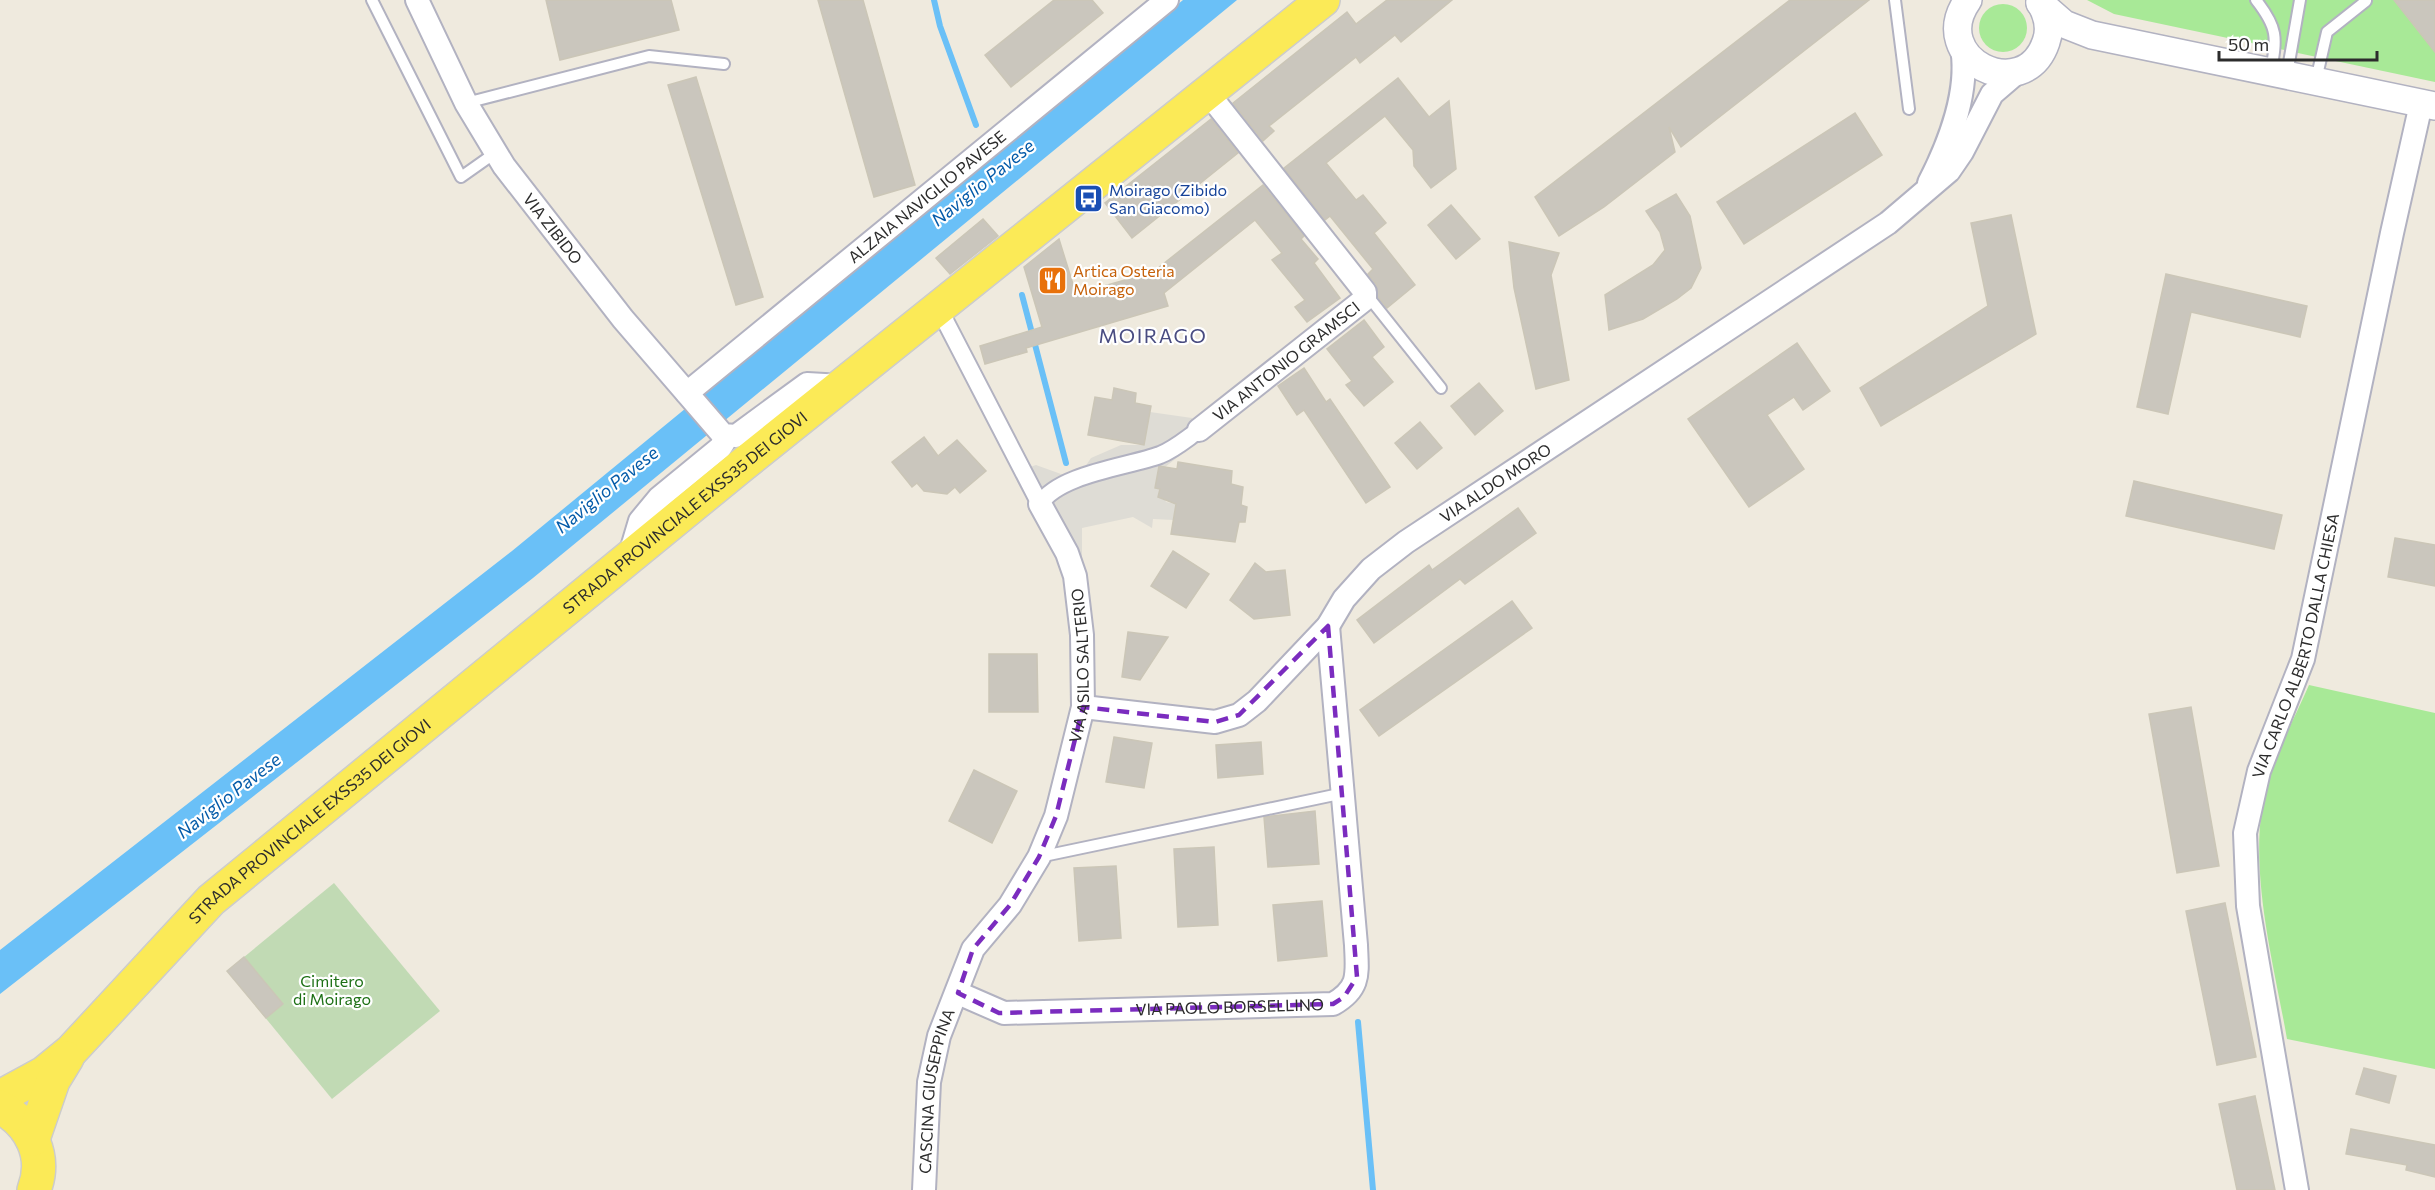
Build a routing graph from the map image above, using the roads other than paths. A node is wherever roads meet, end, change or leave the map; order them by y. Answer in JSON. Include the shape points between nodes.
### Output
{"nodes":[{"id":1,"x":372,"y":0,"type":"edge"},
{"id":2,"x":417,"y":0,"type":"edge"},
{"id":3,"x":1167,"y":0,"type":"edge"},
{"id":4,"x":1323,"y":0,"type":"edge"},
{"id":5,"x":1895,"y":0,"type":"edge"},
{"id":6,"x":2256,"y":0,"type":"edge"},
{"id":7,"x":2300,"y":0,"type":"edge"},
{"id":8,"x":2366,"y":1,"type":"edge"},
{"id":9,"x":2039,"y":2,"type":"edge"},
{"id":10,"x":1963,"y":5,"type":"edge"},
{"id":11,"x":2108,"y":38,"type":"junction"},
{"id":12,"x":1961,"y":43,"type":"junction"},
{"id":13,"x":724,"y":64,"type":"dead end"},
{"id":14,"x":2028,"y":65,"type":"junction"},
{"id":15,"x":2279,"y":72,"type":"junction"},
{"id":16,"x":2316,"y":81,"type":"junction"},
{"id":17,"x":1207,"y":92,"type":"junction"},
{"id":18,"x":466,"y":103,"type":"junction"},
{"id":19,"x":2428,"y":105,"type":"edge"},
{"id":20,"x":1909,"y":109,"type":"dead end"},
{"id":21,"x":495,"y":153,"type":"junction"},
{"id":22,"x":1916,"y":201,"type":"junction"},
{"id":23,"x":1365,"y":292,"type":"junction"},
{"id":24,"x":938,"y":307,"type":"junction"},
{"id":25,"x":842,"y":386,"type":"junction"},
{"id":26,"x":1441,"y":388,"type":"dead end"},
{"id":27,"x":687,"y":393,"type":"junction"},
{"id":28,"x":1199,"y":430,"type":"joint"},
{"id":29,"x":723,"y":435,"type":"junction"},
{"id":30,"x":1040,"y":504,"type":"junction"},
{"id":31,"x":629,"y":558,"type":"junction"},
{"id":32,"x":1328,"y":626,"type":"junction"},
{"id":33,"x":1083,"y":706,"type":"junction"},
{"id":34,"x":1344,"y":793,"type":"junction"},
{"id":35,"x":1039,"y":857,"type":"junction"},
{"id":36,"x":958,"y":993,"type":"junction"},
{"id":37,"x":71,"y":1051,"type":"junction"},
{"id":38,"x":0,"y":1097,"type":"edge"},
{"id":39,"x":0,"y":1107,"type":"edge"},
{"id":40,"x":33,"y":1139,"type":"junction"},
{"id":41,"x":35,"y":1189,"type":"edge"},
{"id":42,"x":924,"y":1190,"type":"edge"},
{"id":43,"x":2297,"y":1190,"type":"edge"}],
"edges":[{"from":1,"to":21,"type":"lane","via":[[461,177]]},
{"from":2,"to":18,"type":"street","name":"VIA ZIBIDO"},
{"from":3,"to":27,"type":"street","name":"ALZAIA NAVIGLIO PAVESE"},
{"from":4,"to":17,"type":"main road","name":"STRADA PROVINCIALE EXSS35 DEI GIOVI"},
{"from":5,"to":20,"type":"lane"},
{"from":6,"to":15,"type":"lane","via":[[2272,21]]},
{"from":7,"to":15,"type":"lane"},
{"from":8,"to":16,"type":"lane","via":[[2327,32]]},
{"from":9,"to":11,"type":"street","via":[[2064,24]]},
{"from":9,"to":14,"type":"street","via":[[2046,14],[2048,32],[2044,47]]},
{"from":10,"to":12,"type":"street","via":[[1958,29]]},
{"from":11,"to":14,"type":"street","via":[[2067,46]]},
{"from":11,"to":15,"type":"street"},
{"from":12,"to":14,"type":"street","via":[[1969,57],[1984,69],[2005,73]]},
{"from":12,"to":22,"type":"street","name":"VIA ALDO MORO","via":[[1963,72],[1950,130],[1937,167]]},
{"from":13,"to":18,"type":"lane","via":[[649,56]]},
{"from":14,"to":22,"type":"street","name":"VIA ALDO MORO","via":[[1992,93],[1956,162]]},
{"from":15,"to":16,"type":"street"},
{"from":16,"to":19,"type":"street"},
{"from":17,"to":23,"type":"street","name":"VIA ANTONIO GRAMSCI"},
{"from":17,"to":24,"type":"main road","name":"STRADA PROVINCIALE EXSS35 DEI GIOVI"},
{"from":18,"to":21,"type":"street","name":"VIA ZIBIDO"},
{"from":19,"to":43,"type":"street","name":"VIA CARLO ALBERTO DALLA CHIESA","via":[[2391,233],[2303,659],[2259,771],[2245,833],[2248,906]]},
{"from":21,"to":27,"type":"street","name":"VIA ZIBIDO","via":[[623,319]]},
{"from":22,"to":32,"type":"street","name":"VIA ALDO MORO","via":[[1823,268],[1406,542],[1371,569],[1344,599]]},
{"from":23,"to":26,"type":"lane"},
{"from":23,"to":28,"type":"street","name":"VIA ANTONIO GRAMSCI","via":[[1360,305]]},
{"from":24,"to":25,"type":"main road","name":"STRADA PROVINCIALE EXSS35 DEI GIOVI"},
{"from":24,"to":30,"type":"street","name":"VIA ASILO SALTERIO"},
{"from":25,"to":29,"type":"street","via":[[807,384],[736,436]]},
{"from":25,"to":31,"type":"main road","name":"STRADA PROVINCIALE EXSS35 DEI GIOVI"},
{"from":27,"to":29,"type":"street","name":"VIA ZIBIDO"},
{"from":28,"to":30,"type":"street","name":"VIA ANTONIO GRAMSCI","via":[[1157,456],[1084,476],[1046,495]]},
{"from":29,"to":31,"type":"street","via":[[720,448],[659,498],[639,521]]},
{"from":30,"to":33,"type":"street","name":"VIA ASILO SALTERIO","via":[[1075,576],[1082,635]]},
{"from":31,"to":37,"type":"main road","name":"STRADA PROVINCIALE EXSS35 DEI GIOVI","via":[[211,900]]},
{"from":32,"to":33,"type":"street","name":"VIA ALDO MORO","via":[[1257,701],[1239,715],[1215,723]]},
{"from":32,"to":34,"type":"street","name":"VIA PAOLO BORSELLINO"},
{"from":33,"to":35,"type":"street","name":"VIA ASILO SALTERIO","via":[[1056,816]]},
{"from":34,"to":35,"type":"lane"},
{"from":34,"to":36,"type":"street","name":"VIA PAOLO BORSELLINO","via":[[1357,977],[1353,987],[1333,1004],[999,1013]]},
{"from":35,"to":36,"type":"street","name":"VIA ASILO SALTERIO","via":[[1010,905],[973,949]]},
{"from":36,"to":42,"type":"street","name":"CASCINA GIUSEPPINA","via":[[939,1036],[928,1082]]},
{"from":37,"to":38,"type":"main road","name":"STRADA PROVINCIALE EXSS35 DEI GIOVI","via":[[44,1073]]},
{"from":37,"to":40,"type":"main road","name":"STRADA PROVINCIALE EXSS35 DEI GIOVI","via":[[53,1081]]},
{"from":39,"to":40,"type":"main road","via":[[24,1125]]},
{"from":40,"to":41,"type":"main road","via":[[38,1155]]}]}
